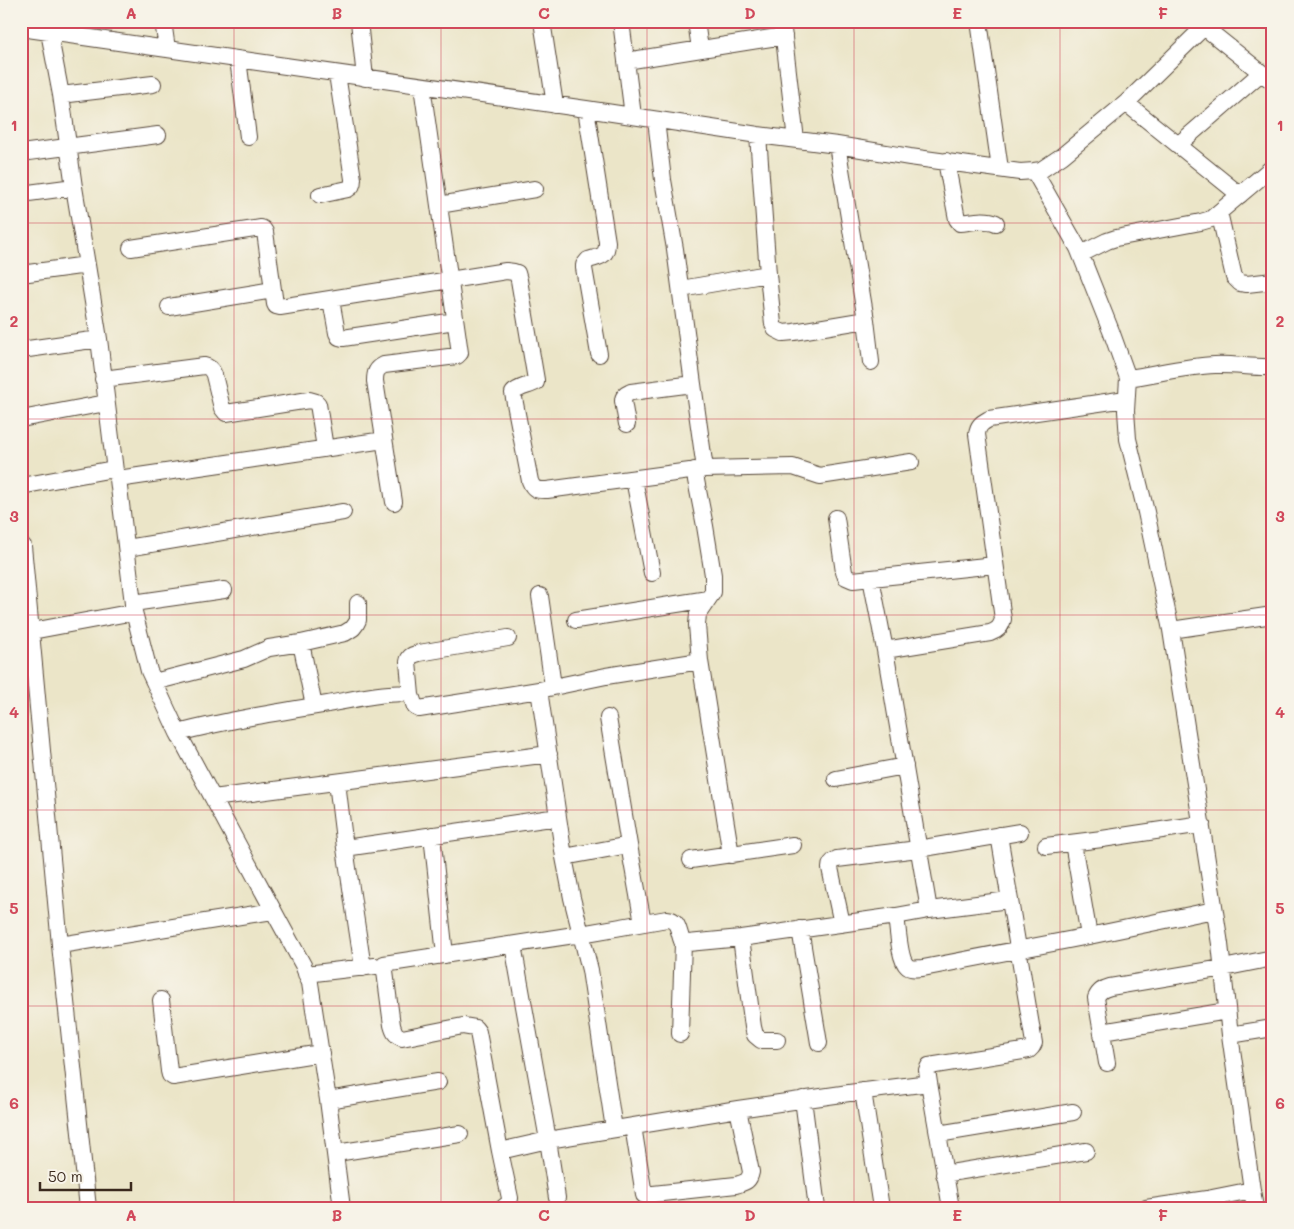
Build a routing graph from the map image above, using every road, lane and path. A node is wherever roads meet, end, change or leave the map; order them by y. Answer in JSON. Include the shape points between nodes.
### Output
{"nodes":[{"id":1,"x":163,"y":21,"type":"edge"},
{"id":2,"x":360,"y":21,"type":"edge"},
{"id":3,"x":542,"y":21,"type":"edge"},
{"id":4,"x":621,"y":21,"type":"edge"},
{"id":5,"x":696,"y":21,"type":"edge"},
{"id":6,"x":979,"y":21,"type":"edge"},
{"id":7,"x":1207,"y":24,"type":"edge"},
{"id":8,"x":21,"y":28,"type":"edge"},
{"id":9,"x":783,"y":28,"type":"edge"},
{"id":10,"x":49,"y":32,"type":"junction"},
{"id":11,"x":167,"y":49,"type":"junction"},
{"id":12,"x":700,"y":49,"type":"junction"},
{"id":13,"x":238,"y":59,"type":"junction"},
{"id":14,"x":626,"y":61,"type":"junction"},
{"id":15,"x":337,"y":74,"type":"junction"},
{"id":16,"x":1267,"y":77,"type":"edge"},
{"id":17,"x":365,"y":78,"type":"junction"},
{"id":18,"x":153,"y":84,"type":"dead end"},
{"id":19,"x":422,"y":86,"type":"junction"},
{"id":20,"x":61,"y":95,"type":"junction"},
{"id":21,"x":1126,"y":103,"type":"junction"},
{"id":22,"x":554,"y":105,"type":"junction"},
{"id":23,"x":586,"y":109,"type":"junction"},
{"id":24,"x":633,"y":116,"type":"junction"},
{"id":25,"x":656,"y":120,"type":"junction"},
{"id":26,"x":158,"y":135,"type":"dead end"},
{"id":27,"x":758,"y":135,"type":"junction"},
{"id":28,"x":248,"y":138,"type":"dead end"},
{"id":29,"x":796,"y":140,"type":"junction"},
{"id":30,"x":837,"y":145,"type":"junction"},
{"id":31,"x":1178,"y":145,"type":"junction"},
{"id":32,"x":69,"y":147,"type":"junction"},
{"id":33,"x":21,"y":153,"type":"edge"},
{"id":34,"x":946,"y":161,"type":"junction"},
{"id":35,"x":1273,"y":167,"type":"edge"},
{"id":36,"x":1000,"y":169,"type":"junction"},
{"id":37,"x":1034,"y":171,"type":"junction"},
{"id":38,"x":74,"y":187,"type":"junction"},
{"id":39,"x":535,"y":189,"type":"dead end"},
{"id":40,"x":21,"y":194,"type":"edge"},
{"id":41,"x":320,"y":195,"type":"dead end"},
{"id":42,"x":1240,"y":195,"type":"junction"},
{"id":43,"x":439,"y":205,"type":"junction"},
{"id":44,"x":1219,"y":212,"type":"junction"},
{"id":45,"x":996,"y":223,"type":"dead end"},
{"id":46,"x":131,"y":248,"type":"dead end"},
{"id":47,"x":1081,"y":254,"type":"junction"},
{"id":48,"x":88,"y":265,"type":"junction"},
{"id":49,"x":21,"y":274,"type":"edge"},
{"id":50,"x":768,"y":274,"type":"junction"},
{"id":51,"x":450,"y":281,"type":"junction"},
{"id":52,"x":1273,"y":281,"type":"edge"},
{"id":53,"x":681,"y":289,"type":"junction"},
{"id":54,"x":273,"y":290,"type":"junction"},
{"id":55,"x":331,"y":300,"type":"junction"},
{"id":56,"x":169,"y":306,"type":"dead end"},
{"id":57,"x":866,"y":320,"type":"junction"},
{"id":58,"x":455,"y":321,"type":"junction"},
{"id":59,"x":98,"y":339,"type":"junction"},
{"id":60,"x":21,"y":350,"type":"edge"},
{"id":61,"x":599,"y":354,"type":"dead end"},
{"id":62,"x":871,"y":362,"type":"dead end"},
{"id":63,"x":1273,"y":368,"type":"edge"},
{"id":64,"x":1128,"y":378,"type":"junction"},
{"id":65,"x":103,"y":379,"type":"junction"},
{"id":66,"x":693,"y":384,"type":"junction"},
{"id":67,"x":1126,"y":399,"type":"junction"},
{"id":68,"x":106,"y":403,"type":"junction"},
{"id":69,"x":21,"y":419,"type":"edge"},
{"id":70,"x":627,"y":424,"type":"dead end"},
{"id":71,"x":384,"y":440,"type":"junction"},
{"id":72,"x":325,"y":448,"type":"junction"},
{"id":73,"x":911,"y":462,"type":"dead end"},
{"id":74,"x":700,"y":469,"type":"junction"},
{"id":75,"x":116,"y":475,"type":"junction"},
{"id":76,"x":634,"y":479,"type":"junction"},
{"id":77,"x":21,"y":486,"type":"edge"},
{"id":78,"x":394,"y":502,"type":"dead end"},
{"id":79,"x":343,"y":512,"type":"dead end"},
{"id":80,"x":836,"y":518,"type":"dead end"},
{"id":81,"x":23,"y":546,"type":"dead end"},
{"id":82,"x":127,"y":548,"type":"junction"},
{"id":83,"x":996,"y":565,"type":"junction"},
{"id":84,"x":652,"y":573,"type":"dead end"},
{"id":85,"x":871,"y":578,"type":"junction"},
{"id":86,"x":224,"y":590,"type":"dead end"},
{"id":87,"x":540,"y":596,"type":"dead end"},
{"id":88,"x":708,"y":599,"type":"junction"},
{"id":89,"x":358,"y":603,"type":"dead end"},
{"id":90,"x":133,"y":607,"type":"junction"},
{"id":91,"x":1273,"y":615,"type":"edge"},
{"id":92,"x":576,"y":620,"type":"dead end"},
{"id":93,"x":1171,"y":630,"type":"junction"},
{"id":94,"x":32,"y":631,"type":"junction"},
{"id":95,"x":508,"y":638,"type":"dead end"},
{"id":96,"x":301,"y":643,"type":"junction"},
{"id":97,"x":885,"y":650,"type":"junction"},
{"id":98,"x":700,"y":661,"type":"junction"},
{"id":99,"x":154,"y":682,"type":"junction"},
{"id":100,"x":546,"y":688,"type":"junction"},
{"id":101,"x":411,"y":695,"type":"junction"},
{"id":102,"x":314,"y":706,"type":"junction"},
{"id":103,"x":608,"y":718,"type":"dead end"},
{"id":104,"x":178,"y":733,"type":"junction"},
{"id":105,"x":549,"y":754,"type":"junction"},
{"id":106,"x":904,"y":766,"type":"junction"},
{"id":107,"x":836,"y":779,"type":"dead end"},
{"id":108,"x":336,"y":782,"type":"junction"},
{"id":109,"x":213,"y":798,"type":"junction"},
{"id":110,"x":558,"y":817,"type":"junction"},
{"id":111,"x":1202,"y":824,"type":"junction"},
{"id":112,"x":1020,"y":832,"type":"dead end"},
{"id":113,"x":999,"y":835,"type":"junction"},
{"id":114,"x":432,"y":836,"type":"junction"},
{"id":115,"x":1073,"y":843,"type":"junction"},
{"id":116,"x":629,"y":845,"type":"junction"},
{"id":117,"x":793,"y":845,"type":"dead end"},
{"id":118,"x":1046,"y":846,"type":"dead end"},
{"id":119,"x":345,"y":848,"type":"junction"},
{"id":120,"x":918,"y":849,"type":"junction"},
{"id":121,"x":730,"y":855,"type":"junction"},
{"id":122,"x":564,"y":857,"type":"junction"},
{"id":123,"x":691,"y":860,"type":"dead end"},
{"id":124,"x":1009,"y":900,"type":"junction"},
{"id":125,"x":929,"y":910,"type":"junction"},
{"id":126,"x":1214,"y":910,"type":"junction"},
{"id":127,"x":273,"y":911,"type":"junction"},
{"id":128,"x":896,"y":916,"type":"junction"},
{"id":129,"x":643,"y":923,"type":"junction"},
{"id":130,"x":842,"y":924,"type":"junction"},
{"id":131,"x":800,"y":929,"type":"junction"},
{"id":132,"x":581,"y":934,"type":"junction"},
{"id":133,"x":1089,"y":936,"type":"junction"},
{"id":134,"x":741,"y":938,"type":"junction"},
{"id":135,"x":684,"y":942,"type":"junction"},
{"id":136,"x":60,"y":945,"type":"junction"},
{"id":137,"x":514,"y":945,"type":"junction"},
{"id":138,"x":1017,"y":951,"type":"junction"},
{"id":139,"x":445,"y":955,"type":"junction"},
{"id":140,"x":1273,"y":958,"type":"edge"},
{"id":141,"x":384,"y":964,"type":"junction"},
{"id":142,"x":363,"y":968,"type":"junction"},
{"id":143,"x":1223,"y":968,"type":"junction"},
{"id":144,"x":306,"y":974,"type":"junction"},
{"id":145,"x":160,"y":1000,"type":"dead end"},
{"id":146,"x":1227,"y":1011,"type":"junction"},
{"id":147,"x":1273,"y":1028,"type":"edge"},
{"id":148,"x":1102,"y":1032,"type":"junction"},
{"id":149,"x":680,"y":1034,"type":"dead end"},
{"id":150,"x":1230,"y":1035,"type":"junction"},
{"id":151,"x":777,"y":1040,"type":"dead end"},
{"id":152,"x":819,"y":1043,"type":"dead end"},
{"id":153,"x":321,"y":1053,"type":"junction"},
{"id":154,"x":1107,"y":1063,"type":"dead end"},
{"id":155,"x":438,"y":1082,"type":"dead end"},
{"id":156,"x":929,"y":1083,"type":"junction"},
{"id":157,"x":863,"y":1091,"type":"junction"},
{"id":158,"x":803,"y":1099,"type":"junction"},
{"id":159,"x":328,"y":1100,"type":"junction"},
{"id":160,"x":738,"y":1109,"type":"junction"},
{"id":161,"x":1073,"y":1112,"type":"dead end"},
{"id":162,"x":633,"y":1126,"type":"junction"},
{"id":163,"x":614,"y":1129,"type":"junction"},
{"id":164,"x":460,"y":1134,"type":"dead end"},
{"id":165,"x":938,"y":1134,"type":"junction"},
{"id":166,"x":548,"y":1140,"type":"junction"},
{"id":167,"x":500,"y":1151,"type":"junction"},
{"id":168,"x":1086,"y":1151,"type":"dead end"},
{"id":169,"x":336,"y":1153,"type":"junction"},
{"id":170,"x":944,"y":1174,"type":"junction"},
{"id":171,"x":1252,"y":1190,"type":"junction"},
{"id":172,"x":556,"y":1198,"type":"dead end"},
{"id":173,"x":645,"y":1201,"type":"edge"},
{"id":174,"x":88,"y":1208,"type":"edge"},
{"id":175,"x":342,"y":1208,"type":"edge"},
{"id":176,"x":503,"y":1208,"type":"edge"},
{"id":177,"x":817,"y":1208,"type":"edge"},
{"id":178,"x":881,"y":1208,"type":"edge"},
{"id":179,"x":951,"y":1208,"type":"edge"},
{"id":180,"x":1146,"y":1208,"type":"edge"},
{"id":181,"x":1255,"y":1208,"type":"edge"}],
"edges":[{"from":1,"to":11,"type":"street"},
{"from":2,"to":17,"type":"street"},
{"from":3,"to":22,"type":"street"},
{"from":4,"to":14,"type":"street"},
{"from":5,"to":12,"type":"street"},
{"from":6,"to":36,"type":"street"},
{"from":7,"to":16,"type":"street"},
{"from":7,"to":21,"type":"street"},
{"from":8,"to":10,"type":"street"},
{"from":9,"to":12,"type":"street"},
{"from":9,"to":29,"type":"street"},
{"from":10,"to":11,"type":"street"},
{"from":10,"to":20,"type":"street"},
{"from":11,"to":13,"type":"street"},
{"from":12,"to":14,"type":"street"},
{"from":13,"to":15,"type":"street"},
{"from":13,"to":28,"type":"street"},
{"from":14,"to":24,"type":"street"},
{"from":15,"to":17,"type":"street"},
{"from":15,"to":41,"type":"street","via":[[353,184],[348,189]]},
{"from":16,"to":31,"type":"street"},
{"from":17,"to":19,"type":"street"},
{"from":18,"to":20,"type":"street"},
{"from":19,"to":22,"type":"street"},
{"from":19,"to":43,"type":"street"},
{"from":20,"to":32,"type":"street"},
{"from":21,"to":31,"type":"street"},
{"from":21,"to":37,"type":"street","via":[[1062,156]]},
{"from":22,"to":23,"type":"street"},
{"from":23,"to":24,"type":"street"},
{"from":23,"to":61,"type":"street","via":[[607,242],[606,253],[584,265]]},
{"from":24,"to":25,"type":"street"},
{"from":25,"to":27,"type":"street"},
{"from":25,"to":53,"type":"street"},
{"from":26,"to":32,"type":"street"},
{"from":27,"to":29,"type":"street"},
{"from":27,"to":50,"type":"street"},
{"from":29,"to":30,"type":"street"},
{"from":30,"to":34,"type":"street"},
{"from":30,"to":57,"type":"street"},
{"from":31,"to":42,"type":"street"},
{"from":32,"to":33,"type":"street"},
{"from":32,"to":38,"type":"street"},
{"from":34,"to":36,"type":"street"},
{"from":34,"to":45,"type":"street","via":[[960,223],[986,220]]},
{"from":35,"to":42,"type":"street"},
{"from":36,"to":37,"type":"street"},
{"from":37,"to":47,"type":"street"},
{"from":38,"to":40,"type":"street"},
{"from":38,"to":48,"type":"street"},
{"from":39,"to":43,"type":"street"},
{"from":42,"to":44,"type":"street"},
{"from":43,"to":51,"type":"street"},
{"from":44,"to":47,"type":"street","via":[[1201,222],[1116,238]]},
{"from":44,"to":52,"type":"street","via":[[1234,277],[1247,284]]},
{"from":46,"to":54,"type":"street","via":[[261,228],[265,232]]},
{"from":47,"to":64,"type":"street"},
{"from":48,"to":49,"type":"street"},
{"from":48,"to":59,"type":"street"},
{"from":50,"to":53,"type":"street"},
{"from":50,"to":57,"type":"street","via":[[773,324],[778,331],[807,331]]},
{"from":51,"to":55,"type":"street"},
{"from":51,"to":58,"type":"street"},
{"from":51,"to":76,"type":"street","via":[[517,273],[536,382],[513,393],[532,487],[547,490]]},
{"from":53,"to":66,"type":"street"},
{"from":54,"to":55,"type":"street","via":[[278,307]]},
{"from":54,"to":56,"type":"street"},
{"from":55,"to":58,"type":"street","via":[[337,333],[343,338]]},
{"from":57,"to":62,"type":"street"},
{"from":58,"to":71,"type":"street","via":[[459,355],[384,365],[375,372]]},
{"from":59,"to":60,"type":"street"},
{"from":59,"to":65,"type":"street"},
{"from":63,"to":64,"type":"street","via":[[1212,365]]},
{"from":64,"to":67,"type":"street"},
{"from":65,"to":68,"type":"street"},
{"from":65,"to":72,"type":"street","via":[[208,367],[212,370],[226,413],[309,400],[316,402]]},
{"from":66,"to":70,"type":"street","via":[[625,395]]},
{"from":66,"to":74,"type":"street"},
{"from":67,"to":83,"type":"street","via":[[990,419],[978,427]]},
{"from":67,"to":93,"type":"street","via":[[1128,439]]},
{"from":68,"to":69,"type":"street"},
{"from":68,"to":75,"type":"street"},
{"from":71,"to":72,"type":"street"},
{"from":71,"to":78,"type":"street"},
{"from":72,"to":75,"type":"street"},
{"from":73,"to":74,"type":"street","via":[[820,476],[793,467]]},
{"from":74,"to":76,"type":"street"},
{"from":74,"to":88,"type":"street","via":[[713,575]]},
{"from":75,"to":77,"type":"street","via":[[108,470]]},
{"from":75,"to":82,"type":"street"},
{"from":76,"to":84,"type":"street"},
{"from":79,"to":82,"type":"street"},
{"from":80,"to":85,"type":"street","via":[[846,577],[852,580]]},
{"from":81,"to":94,"type":"street"},
{"from":82,"to":90,"type":"street"},
{"from":83,"to":85,"type":"street"},
{"from":83,"to":97,"type":"street","via":[[1003,619],[1001,626],[990,633]]},
{"from":85,"to":97,"type":"street"},
{"from":86,"to":90,"type":"street"},
{"from":87,"to":100,"type":"street"},
{"from":88,"to":92,"type":"street"},
{"from":88,"to":98,"type":"street","via":[[698,614]]},
{"from":89,"to":96,"type":"street","via":[[358,620],[353,628],[345,633]]},
{"from":90,"to":94,"type":"street"},
{"from":90,"to":99,"type":"street"},
{"from":91,"to":93,"type":"street"},
{"from":93,"to":111,"type":"street"},
{"from":94,"to":136,"type":"street"},
{"from":95,"to":101,"type":"street","via":[[411,656],[408,662]]},
{"from":96,"to":99,"type":"street","via":[[270,648],[244,659]]},
{"from":96,"to":102,"type":"street"},
{"from":97,"to":106,"type":"street"},
{"from":98,"to":100,"type":"street"},
{"from":98,"to":121,"type":"street"},
{"from":99,"to":104,"type":"street"},
{"from":100,"to":101,"type":"street","via":[[419,709]]},
{"from":100,"to":105,"type":"street"},
{"from":101,"to":102,"type":"street","via":[[399,693]]},
{"from":102,"to":104,"type":"street"},
{"from":103,"to":116,"type":"street"},
{"from":104,"to":109,"type":"street"},
{"from":105,"to":108,"type":"street"},
{"from":105,"to":110,"type":"street"},
{"from":106,"to":107,"type":"street"},
{"from":106,"to":120,"type":"street"},
{"from":108,"to":109,"type":"street"},
{"from":108,"to":119,"type":"street"},
{"from":109,"to":127,"type":"street"},
{"from":110,"to":114,"type":"street"},
{"from":110,"to":122,"type":"street"},
{"from":111,"to":115,"type":"street"},
{"from":111,"to":126,"type":"street"},
{"from":112,"to":113,"type":"street"},
{"from":113,"to":120,"type":"street"},
{"from":113,"to":124,"type":"street"},
{"from":114,"to":119,"type":"street"},
{"from":114,"to":139,"type":"street"},
{"from":115,"to":118,"type":"street"},
{"from":115,"to":133,"type":"street"},
{"from":116,"to":122,"type":"street"},
{"from":116,"to":129,"type":"street"},
{"from":117,"to":121,"type":"street"},
{"from":119,"to":142,"type":"street"},
{"from":120,"to":125,"type":"street"},
{"from":120,"to":130,"type":"street","via":[[833,861],[830,868]]},
{"from":121,"to":123,"type":"street"},
{"from":122,"to":132,"type":"street"},
{"from":124,"to":125,"type":"street"},
{"from":124,"to":138,"type":"street"},
{"from":125,"to":128,"type":"street"},
{"from":126,"to":133,"type":"street"},
{"from":126,"to":143,"type":"street"},
{"from":127,"to":136,"type":"street"},
{"from":127,"to":144,"type":"street"},
{"from":128,"to":130,"type":"street"},
{"from":128,"to":138,"type":"street","via":[[902,956],[912,969]]},
{"from":129,"to":132,"type":"street"},
{"from":129,"to":135,"type":"street","via":[[673,919]]},
{"from":130,"to":131,"type":"street"},
{"from":131,"to":134,"type":"street"},
{"from":131,"to":152,"type":"street"},
{"from":132,"to":137,"type":"street"},
{"from":132,"to":163,"type":"street","via":[[590,970]]},
{"from":133,"to":138,"type":"street"},
{"from":134,"to":135,"type":"street"},
{"from":134,"to":151,"type":"street","via":[[756,1034],[761,1040]]},
{"from":135,"to":149,"type":"street"},
{"from":136,"to":174,"type":"street"},
{"from":137,"to":139,"type":"street"},
{"from":137,"to":166,"type":"street"},
{"from":138,"to":156,"type":"street","via":[[1034,1043],[1032,1047],[929,1066]]},
{"from":139,"to":141,"type":"street"},
{"from":140,"to":143,"type":"street"},
{"from":141,"to":142,"type":"street"},
{"from":141,"to":167,"type":"street","via":[[392,1025],[397,1036],[402,1038],[463,1026],[475,1028],[478,1032]]},
{"from":142,"to":144,"type":"street"},
{"from":143,"to":146,"type":"street"},
{"from":143,"to":148,"type":"street","via":[[1110,986],[1102,990],[1096,998]]},
{"from":144,"to":153,"type":"street","via":[[312,991]]},
{"from":145,"to":153,"type":"street","via":[[169,1071],[173,1077]]},
{"from":146,"to":148,"type":"street"},
{"from":146,"to":150,"type":"street"},
{"from":147,"to":150,"type":"street"},
{"from":148,"to":154,"type":"street"},
{"from":150,"to":171,"type":"street"},
{"from":153,"to":159,"type":"street"},
{"from":155,"to":159,"type":"street"},
{"from":156,"to":157,"type":"street"},
{"from":156,"to":165,"type":"street"},
{"from":157,"to":158,"type":"street"},
{"from":157,"to":178,"type":"street"},
{"from":158,"to":160,"type":"street"},
{"from":158,"to":177,"type":"street"},
{"from":159,"to":169,"type":"street"},
{"from":160,"to":162,"type":"street"},
{"from":160,"to":173,"type":"street","via":[[751,1172],[746,1182]]},
{"from":161,"to":165,"type":"street"},
{"from":162,"to":163,"type":"street"},
{"from":162,"to":173,"type":"street"},
{"from":163,"to":166,"type":"street"},
{"from":164,"to":169,"type":"street"},
{"from":165,"to":170,"type":"street"},
{"from":166,"to":167,"type":"street"},
{"from":166,"to":172,"type":"street"},
{"from":167,"to":176,"type":"street","via":[[510,1198]]},
{"from":168,"to":170,"type":"street"},
{"from":169,"to":175,"type":"street"},
{"from":170,"to":179,"type":"street"},
{"from":171,"to":180,"type":"street"},
{"from":171,"to":181,"type":"street"}]}
